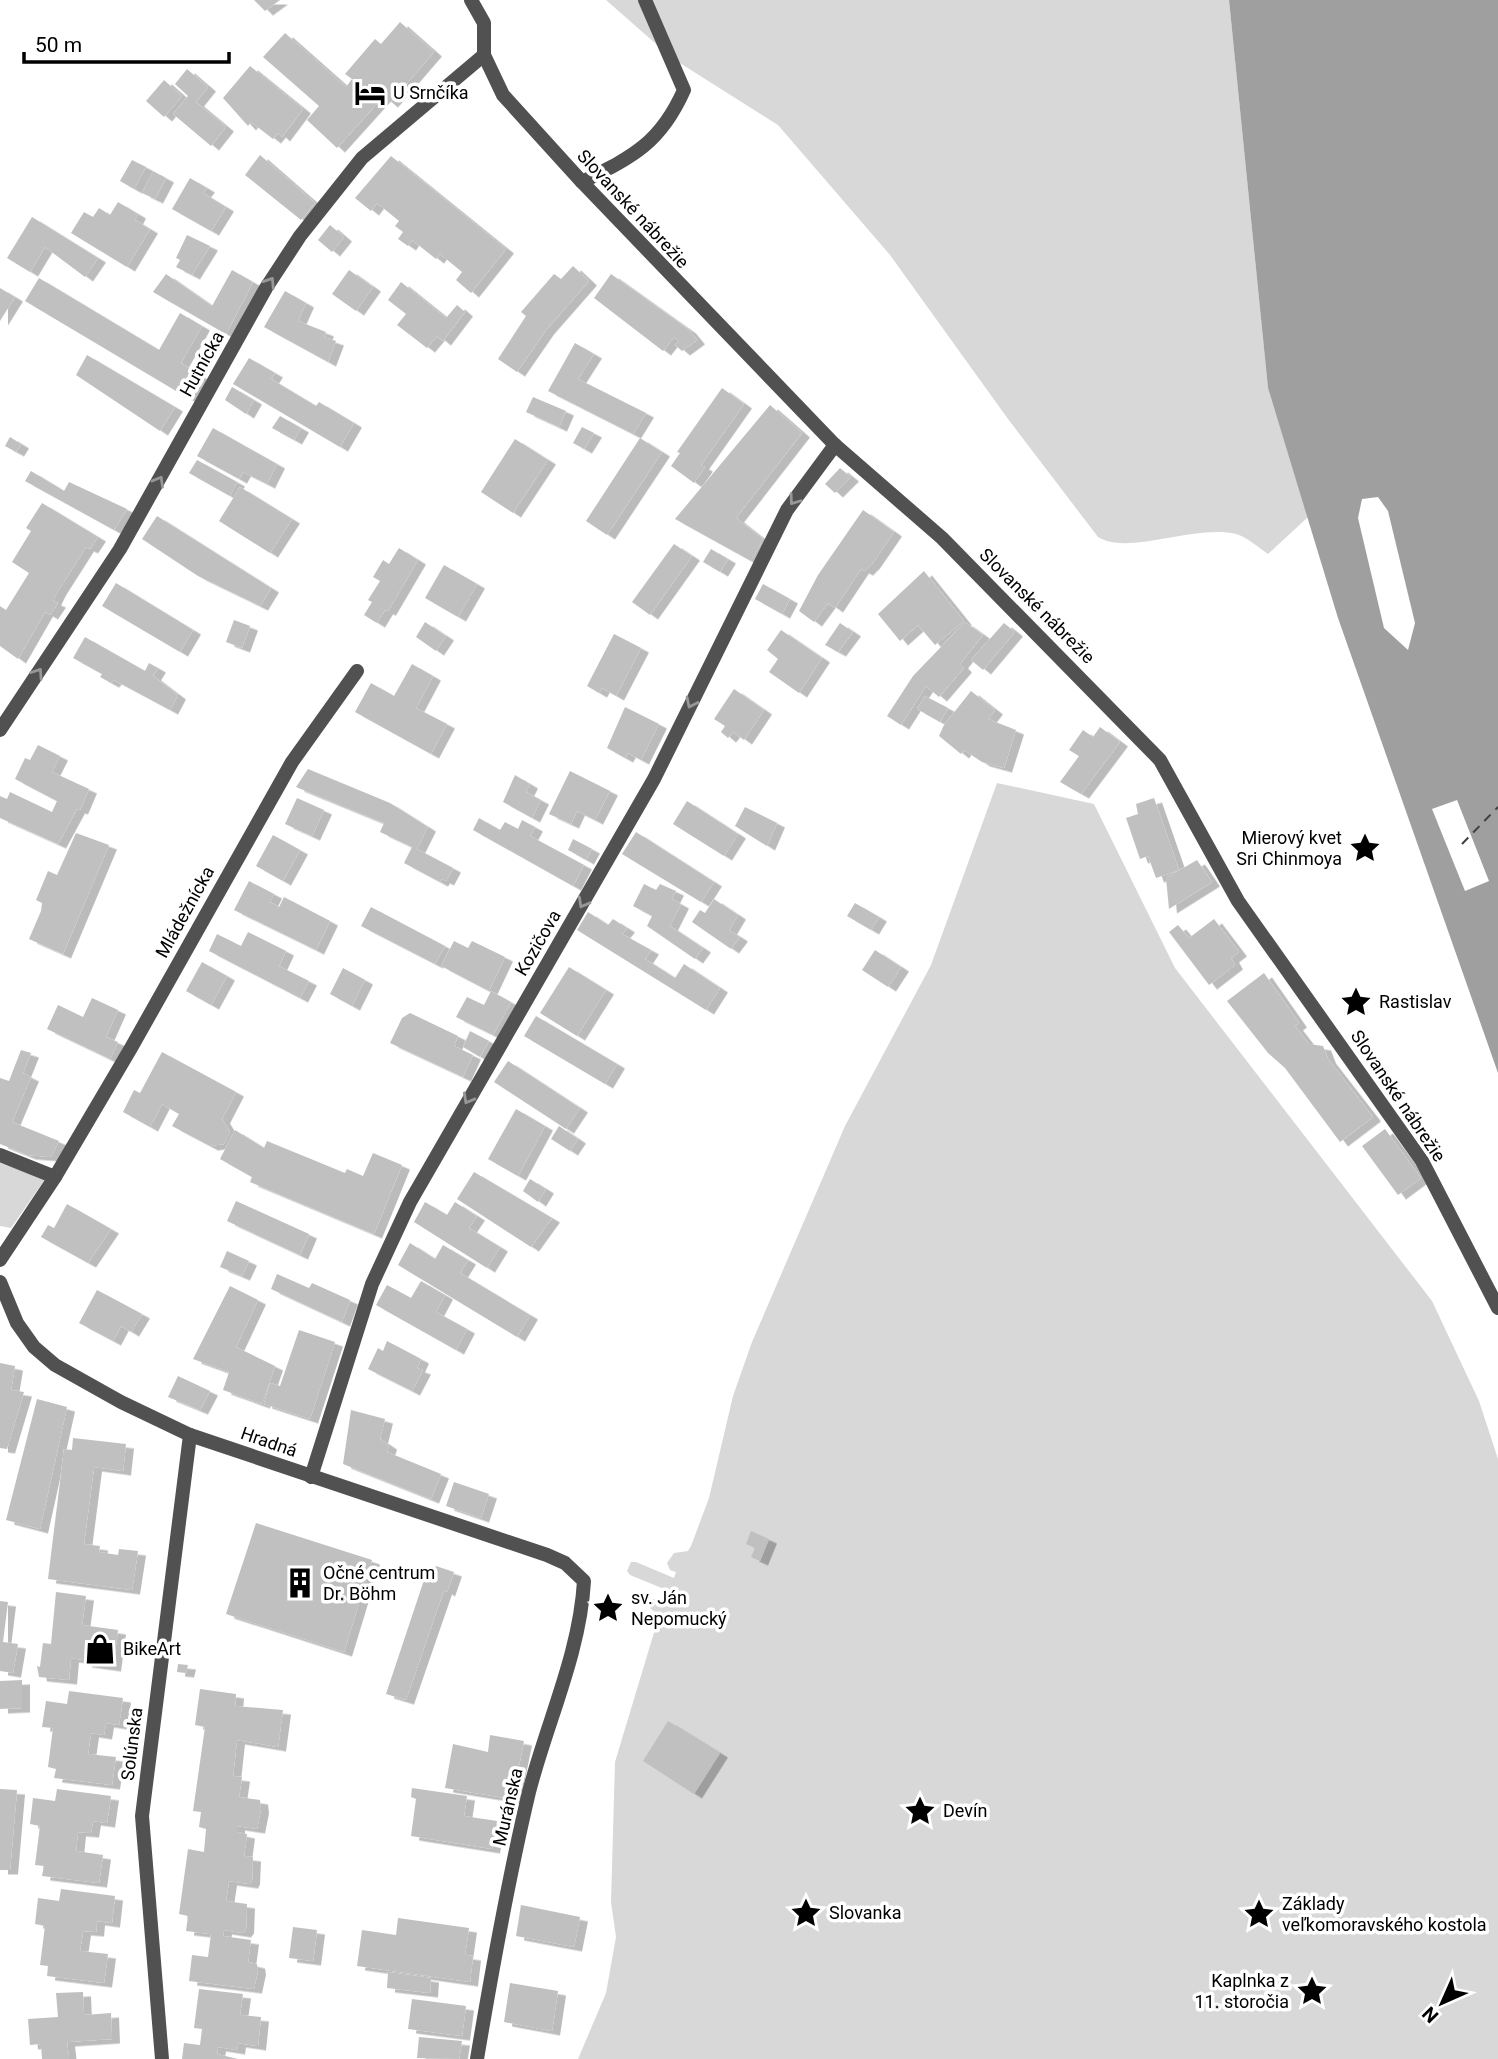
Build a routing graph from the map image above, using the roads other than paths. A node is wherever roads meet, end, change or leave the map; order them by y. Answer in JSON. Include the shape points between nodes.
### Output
{"nodes":[{"id":1,"x":471,"y":0,"type":"edge"},
{"id":2,"x":645,"y":0,"type":"edge"},
{"id":3,"x":484,"y":55,"type":"junction"},
{"id":4,"x":582,"y":182,"type":"junction"},
{"id":5,"x":835,"y":445,"type":"junction"},
{"id":6,"x":357,"y":671,"type":"dead end"},
{"id":7,"x":0,"y":730,"type":"edge"},
{"id":8,"x":0,"y":1156,"type":"edge"},
{"id":9,"x":55,"y":1177,"type":"junction"},
{"id":10,"x":0,"y":1260,"type":"edge"},
{"id":11,"x":0,"y":1282,"type":"edge"},
{"id":12,"x":1498,"y":1308,"type":"edge"},
{"id":13,"x":190,"y":1435,"type":"junction"},
{"id":14,"x":311,"y":1477,"type":"junction"},
{"id":15,"x":575,"y":1571,"type":"joint"},
{"id":16,"x":162,"y":2059,"type":"edge"},
{"id":17,"x":477,"y":2059,"type":"edge"}],
"edges":[{"from":1,"to":3,"type":"street","name":"Slovanské nábrežie","via":[[484,23]]},
{"from":2,"to":4,"type":"street","via":[[684,89],[655,138]]},
{"from":3,"to":4,"type":"street","name":"Slovanské nábrežie","via":[[503,95]]},
{"from":7,"to":3,"type":"street","name":"Hutnícka","one_way":true,"via":[[120,549],[266,288],[300,236],[362,158]]},
{"from":4,"to":5,"type":"street","name":"Slovanské nábrežie"},
{"from":5,"to":12,"type":"street","name":"Slovanské nábrežie","via":[[942,538],[1160,760],[1238,901],[1422,1161]]},
{"from":5,"to":14,"type":"street","name":"Kozičova","one_way":true,"via":[[787,510],[654,779],[410,1202],[372,1284]]},
{"from":6,"to":9,"type":"street","name":"Mládežnícka","via":[[292,762]]},
{"from":8,"to":9,"type":"street"},
{"from":9,"to":10,"type":"street","name":"Mládežnícka"},
{"from":11,"to":13,"type":"street","name":"Hradná","via":[[17,1323],[34,1348],[55,1365]]},
{"from":13,"to":14,"type":"street","name":"Hradná"},
{"from":13,"to":16,"type":"street","name":"Solúnska","via":[[142,1816]]},
{"from":14,"to":15,"type":"street","name":"Hradná","via":[[547,1555]]},
{"from":15,"to":17,"type":"street","name":"Muránska","via":[[584,1581],[582,1612],[530,1791]]}]}
